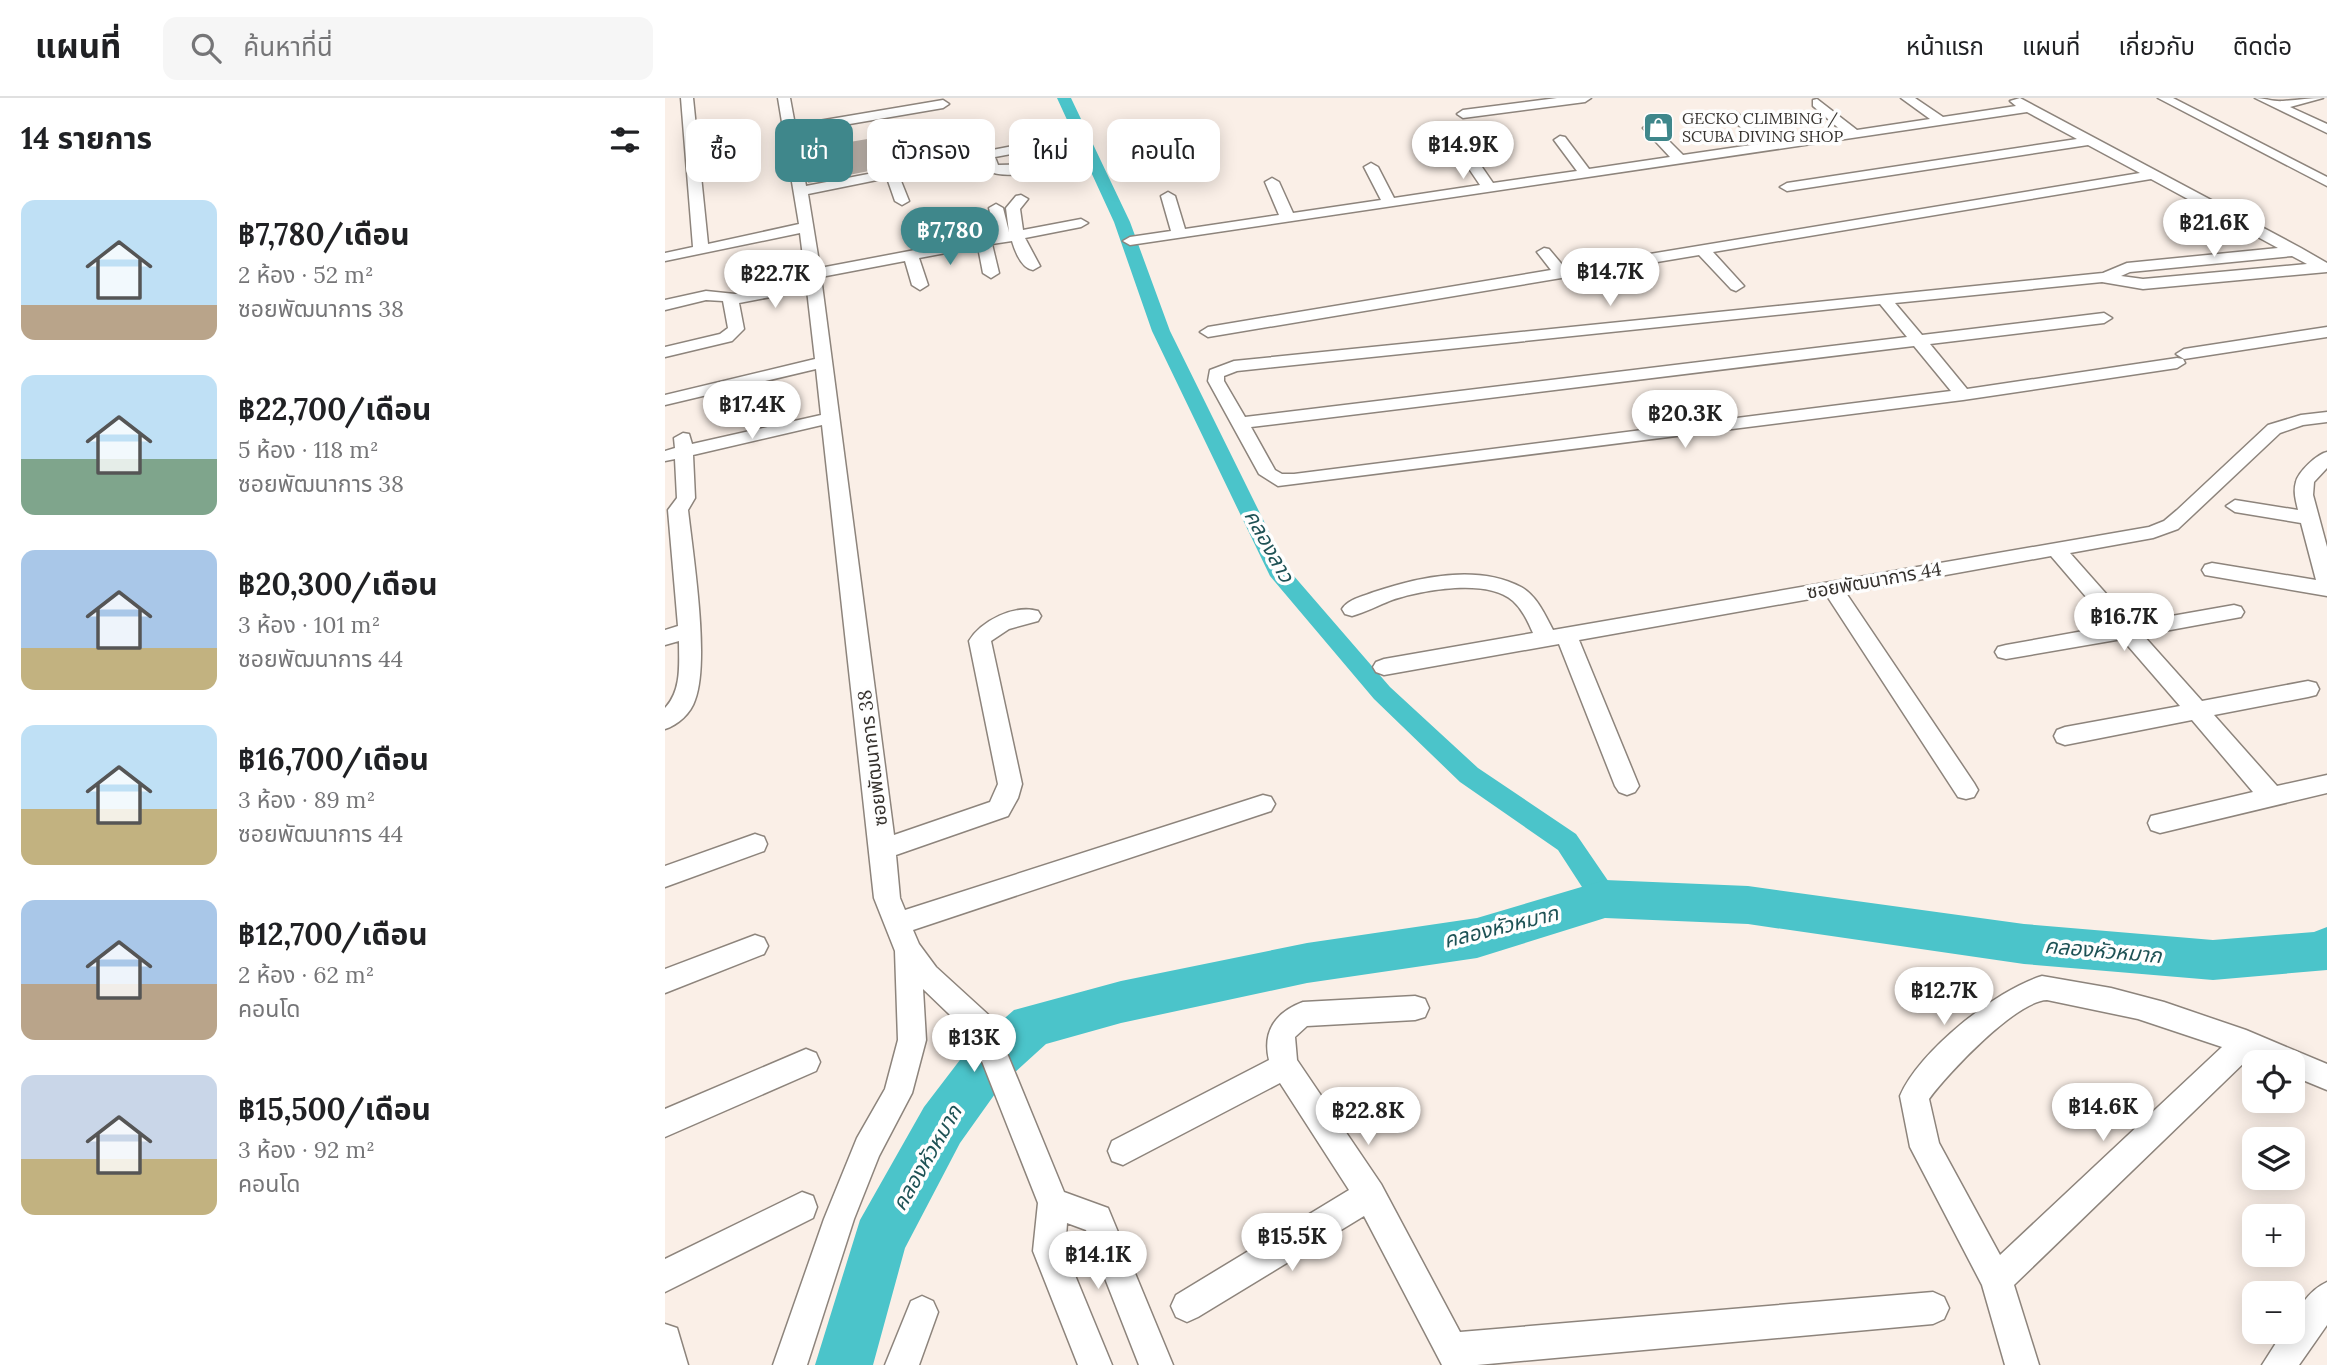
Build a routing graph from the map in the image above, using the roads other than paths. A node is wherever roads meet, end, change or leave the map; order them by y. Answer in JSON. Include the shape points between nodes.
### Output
{"nodes":[{"id":1,"x":687,"y":98,"type":"edge"},
{"id":2,"x":784,"y":98,"type":"edge"},
{"id":3,"x":1585,"y":98,"type":"edge"},
{"id":4,"x":1907,"y":98,"type":"edge"},
{"id":5,"x":2010,"y":98,"type":"edge"},
{"id":6,"x":2164,"y":98,"type":"edge"},
{"id":7,"x":2261,"y":98,"type":"edge"},
{"id":8,"x":2317,"y":98,"type":"edge"},
{"id":9,"x":1817,"y":103,"type":"dead end"},
{"id":10,"x":943,"y":104,"type":"dead end"},
{"id":11,"x":2278,"y":106,"type":"junction"},
{"id":12,"x":2029,"y":108,"type":"junction"},
{"id":13,"x":1463,"y":114,"type":"dead end"},
{"id":14,"x":1735,"y":116,"type":"dead end"},
{"id":15,"x":788,"y":119,"type":"edge"},
{"id":16,"x":853,"y":119,"type":"edge"},
{"id":17,"x":1941,"y":121,"type":"junction"},
{"id":18,"x":1649,"y":128,"type":"dead end"},
{"id":19,"x":2327,"y":129,"type":"edge"},
{"id":20,"x":1854,"y":134,"type":"junction"},
{"id":21,"x":1560,"y":140,"type":"dead end"},
{"id":22,"x":2088,"y":141,"type":"junction"},
{"id":23,"x":1768,"y":146,"type":"junction"},
{"id":24,"x":1466,"y":154,"type":"dead end"},
{"id":25,"x":1680,"y":160,"type":"junction"},
{"id":26,"x":1371,"y":167,"type":"dead end"},
{"id":27,"x":1586,"y":174,"type":"junction"},
{"id":28,"x":2153,"y":175,"type":"junction"},
{"id":29,"x":867,"y":179,"type":"edge"},
{"id":30,"x":799,"y":182,"type":"edge"},
{"id":31,"x":895,"y":182,"type":"edge"},
{"id":32,"x":1272,"y":182,"type":"dead end"},
{"id":33,"x":2327,"y":182,"type":"edge"},
{"id":34,"x":1787,"y":187,"type":"dead end"},
{"id":35,"x":1489,"y":188,"type":"junction"},
{"id":36,"x":801,"y":191,"type":"junction"},
{"id":37,"x":1168,"y":196,"type":"dead end"},
{"id":38,"x":1021,"y":199,"type":"dead end"},
{"id":39,"x":902,"y":201,"type":"dead end"},
{"id":40,"x":1390,"y":203,"type":"junction"},
{"id":41,"x":996,"y":208,"type":"dead end"},
{"id":42,"x":1288,"y":218,"type":"junction"},
{"id":43,"x":935,"y":219,"type":"dead end"},
{"id":44,"x":1081,"y":223,"type":"dead end"},
{"id":45,"x":807,"y":227,"type":"junction"},
{"id":46,"x":1179,"y":234,"type":"junction"},
{"id":47,"x":1010,"y":237,"type":"junction"},
{"id":48,"x":1130,"y":241,"type":"dead end"},
{"id":49,"x":984,"y":242,"type":"junction"},
{"id":50,"x":701,"y":249,"type":"junction"},
{"id":51,"x":944,"y":250,"type":"junction"},
{"id":52,"x":1703,"y":250,"type":"junction"},
{"id":53,"x":2296,"y":251,"type":"junction"},
{"id":54,"x":1544,"y":252,"type":"dead end"},
{"id":55,"x":911,"y":256,"type":"junction"},
{"id":56,"x":665,"y":257,"type":"edge"},
{"id":57,"x":1033,"y":265,"type":"dead end"},
{"id":58,"x":2325,"y":268,"type":"edge"},
{"id":59,"x":991,"y":274,"type":"dead end"},
{"id":60,"x":1562,"y":274,"type":"junction"},
{"id":61,"x":2102,"y":277,"type":"junction"},
{"id":62,"x":813,"y":279,"type":"junction"},
{"id":63,"x":920,"y":285,"type":"dead end"},
{"id":64,"x":1736,"y":286,"type":"dead end"},
{"id":65,"x":1884,"y":299,"type":"junction"},
{"id":66,"x":730,"y":300,"type":"junction"},
{"id":67,"x":665,"y":305,"type":"edge"},
{"id":68,"x":2105,"y":318,"type":"dead end"},
{"id":69,"x":1208,"y":332,"type":"dead end"},
{"id":70,"x":2327,"y":332,"type":"edge"},
{"id":71,"x":1919,"y":341,"type":"junction"},
{"id":72,"x":665,"y":352,"type":"edge"},
{"id":73,"x":824,"y":362,"type":"junction"},
{"id":74,"x":1963,"y":395,"type":"junction"},
{"id":75,"x":665,"y":400,"type":"edge"},
{"id":76,"x":829,"y":410,"type":"junction"},
{"id":77,"x":2327,"y":416,"type":"edge"},
{"id":78,"x":1240,"y":424,"type":"junction"},
{"id":79,"x":678,"y":444,"type":"edge"},
{"id":80,"x":665,"y":456,"type":"edge"},
{"id":81,"x":2327,"y":457,"type":"edge"},
{"id":82,"x":674,"y":505,"type":"edge"},
{"id":83,"x":2235,"y":506,"type":"dead end"},
{"id":84,"x":2309,"y":518,"type":"junction"},
{"id":85,"x":2056,"y":549,"type":"junction"},
{"id":86,"x":674,"y":563,"type":"edge"},
{"id":87,"x":2212,"y":570,"type":"dead end"},
{"id":88,"x":2327,"y":587,"type":"edge"},
{"id":89,"x":1832,"y":588,"type":"junction"},
{"id":90,"x":1352,"y":609,"type":"dead end"},
{"id":91,"x":2234,"y":612,"type":"dead end"},
{"id":92,"x":1031,"y":616,"type":"dead end"},
{"id":93,"x":688,"y":630,"type":"junction"},
{"id":94,"x":2127,"y":631,"type":"junction"},
{"id":95,"x":1556,"y":636,"type":"junction"},
{"id":96,"x":665,"y":638,"type":"edge"},
{"id":97,"x":2006,"y":652,"type":"dead end"},
{"id":98,"x":1384,"y":667,"type":"dead end"},
{"id":99,"x":2308,"y":689,"type":"dead end"},
{"id":100,"x":2197,"y":711,"type":"junction"},
{"id":101,"x":665,"y":720,"type":"edge"},
{"id":102,"x":2065,"y":736,"type":"dead end"},
{"id":103,"x":2327,"y":785,"type":"edge"},
{"id":104,"x":1627,"y":786,"type":"dead end"},
{"id":105,"x":1966,"y":790,"type":"dead end"},
{"id":106,"x":2272,"y":797,"type":"junction"},
{"id":107,"x":1263,"y":804,"type":"dead end"},
{"id":108,"x":2160,"y":823,"type":"dead end"},
{"id":109,"x":755,"y":845,"type":"dead end"},
{"id":110,"x":883,"y":849,"type":"junction"},
{"id":111,"x":665,"y":877,"type":"edge"},
{"id":112,"x":896,"y":924,"type":"junction"},
{"id":113,"x":755,"y":946,"type":"dead end"},
{"id":114,"x":908,"y":951,"type":"junction"},
{"id":115,"x":665,"y":981,"type":"edge"},
{"id":116,"x":1415,"y":1008,"type":"dead end"},
{"id":117,"x":2246,"y":1043,"type":"junction"},
{"id":118,"x":2262,"y":1050,"type":"edge"},
{"id":119,"x":806,"y":1062,"type":"dead end"},
{"id":120,"x":1285,"y":1066,"type":"junction"},
{"id":121,"x":2305,"y":1068,"type":"edge"},
{"id":122,"x":2327,"y":1077,"type":"edge"},
{"id":123,"x":665,"y":1123,"type":"edge"},
{"id":124,"x":1123,"y":1151,"type":"dead end"},
{"id":125,"x":1370,"y":1195,"type":"junction"},
{"id":126,"x":1053,"y":1203,"type":"junction"},
{"id":127,"x":802,"y":1207,"type":"dead end"},
{"id":128,"x":665,"y":1276,"type":"edge"},
{"id":129,"x":1996,"y":1280,"type":"junction"},
{"id":130,"x":2327,"y":1298,"type":"edge"},
{"id":131,"x":1187,"y":1306,"type":"dead end"},
{"id":132,"x":1933,"y":1308,"type":"dead end"},
{"id":133,"x":922,"y":1312,"type":"dead end"},
{"id":134,"x":665,"y":1340,"type":"edge"},
{"id":135,"x":1455,"y":1357,"type":"edge"},
{"id":136,"x":671,"y":1365,"type":"edge"},
{"id":137,"x":790,"y":1365,"type":"edge"},
{"id":138,"x":902,"y":1365,"type":"edge"},
{"id":139,"x":1095,"y":1365,"type":"edge"},
{"id":140,"x":1156,"y":1365,"type":"edge"},
{"id":141,"x":2022,"y":1365,"type":"edge"},
{"id":142,"x":2279,"y":1365,"type":"edge"}],
"edges":[{"from":1,"to":50,"type":"street"},
{"from":2,"to":15,"type":"street","name":"ซอยพัฒนาการ 38"},
{"from":3,"to":13,"type":"street"},
{"from":4,"to":17,"type":"street"},
{"from":5,"to":12,"type":"street"},
{"from":6,"to":33,"type":"street"},
{"from":7,"to":11,"type":"street"},
{"from":8,"to":11,"type":"street"},
{"from":9,"to":20,"type":"street"},
{"from":10,"to":16,"type":"street"},
{"from":11,"to":19,"type":"street"},
{"from":12,"to":17,"type":"street"},
{"from":12,"to":22,"type":"street"},
{"from":14,"to":23,"type":"street"},
{"from":17,"to":20,"type":"street"},
{"from":18,"to":25,"type":"street"},
{"from":20,"to":23,"type":"street"},
{"from":21,"to":27,"type":"street"},
{"from":22,"to":28,"type":"street"},
{"from":22,"to":34,"type":"street"},
{"from":23,"to":25,"type":"street"},
{"from":24,"to":35,"type":"street"},
{"from":25,"to":27,"type":"street"},
{"from":26,"to":40,"type":"street"},
{"from":27,"to":35,"type":"street"},
{"from":28,"to":52,"type":"street"},
{"from":28,"to":53,"type":"street"},
{"from":29,"to":36,"type":"street"},
{"from":30,"to":36,"type":"street","name":"ซอยพัฒนาการ 38"},
{"from":31,"to":39,"type":"street"},
{"from":32,"to":42,"type":"street"},
{"from":35,"to":40,"type":"street"},
{"from":36,"to":45,"type":"street","name":"ซอยพัฒนาการ 38"},
{"from":37,"to":46,"type":"street"},
{"from":38,"to":47,"type":"street","via":[[1013,208]]},
{"from":40,"to":42,"type":"street"},
{"from":41,"to":47,"type":"street"},
{"from":42,"to":46,"type":"street"},
{"from":43,"to":51,"type":"street"},
{"from":44,"to":47,"type":"street"},
{"from":45,"to":50,"type":"street"},
{"from":45,"to":62,"type":"street","name":"ซอยพัฒนาการ 38"},
{"from":46,"to":48,"type":"street"},
{"from":47,"to":49,"type":"street"},
{"from":47,"to":57,"type":"street"},
{"from":49,"to":51,"type":"street"},
{"from":49,"to":59,"type":"street"},
{"from":50,"to":56,"type":"street"},
{"from":51,"to":55,"type":"street"},
{"from":52,"to":60,"type":"street"},
{"from":52,"to":64,"type":"street"},
{"from":53,"to":58,"type":"street"},
{"from":53,"to":61,"type":"street","via":[[2127,268]]},
{"from":54,"to":60,"type":"street"},
{"from":55,"to":62,"type":"street"},
{"from":55,"to":63,"type":"street"},
{"from":58,"to":61,"type":"street","via":[[2143,284]]},
{"from":60,"to":69,"type":"street"},
{"from":61,"to":65,"type":"street"},
{"from":62,"to":66,"type":"street"},
{"from":62,"to":73,"type":"street","name":"ซอยพัฒนาการ 38"},
{"from":65,"to":71,"type":"street"},
{"from":65,"to":78,"type":"street","via":[[1234,366],[1216,374],[1216,382]]},
{"from":66,"to":67,"type":"street","via":[[711,295]]},
{"from":66,"to":72,"type":"street","via":[[733,334]]},
{"from":68,"to":71,"type":"street"},
{"from":70,"to":74,"type":"street"},
{"from":71,"to":74,"type":"street"},
{"from":71,"to":78,"type":"street"},
{"from":73,"to":75,"type":"street"},
{"from":73,"to":76,"type":"street","name":"ซอยพัฒนาการ 38"},
{"from":74,"to":78,"type":"street","via":[[1294,480],[1277,480],[1268,474]]},
{"from":76,"to":79,"type":"street"},
{"from":76,"to":110,"type":"street","name":"ซอยพัฒนาการ 38"},
{"from":77,"to":85,"type":"street","name":"ซอยพัฒนาการ 44","via":[[2274,429],[2171,525]]},
{"from":79,"to":80,"type":"street"},
{"from":79,"to":82,"type":"street"},
{"from":81,"to":84,"type":"street","via":[[2305,481]]},
{"from":82,"to":86,"type":"street"},
{"from":83,"to":84,"type":"street"},
{"from":84,"to":88,"type":"street"},
{"from":85,"to":89,"type":"street","name":"ซอยพัฒนาการ 44"},
{"from":85,"to":94,"type":"street"},
{"from":86,"to":93,"type":"street"},
{"from":87,"to":88,"type":"street"},
{"from":89,"to":95,"type":"street","name":"ซอยพัฒนาการ 44"},
{"from":89,"to":105,"type":"street"},
{"from":90,"to":95,"type":"street","via":[[1393,593],[1482,582],[1518,594]]},
{"from":91,"to":94,"type":"street"},
{"from":92,"to":110,"type":"street","via":[[992,627],[980,641],[1010,784],[1006,798],[999,809]]},
{"from":93,"to":96,"type":"street"},
{"from":93,"to":101,"type":"street","via":[[685,699]]},
{"from":94,"to":97,"type":"street"},
{"from":94,"to":100,"type":"street"},
{"from":95,"to":98,"type":"street","name":"ซอยพัฒนาการ 44"},
{"from":95,"to":104,"type":"street"},
{"from":99,"to":100,"type":"street"},
{"from":100,"to":102,"type":"street"},
{"from":100,"to":106,"type":"street"},
{"from":103,"to":106,"type":"street"},
{"from":106,"to":108,"type":"street"},
{"from":107,"to":112,"type":"street"},
{"from":109,"to":111,"type":"street"},
{"from":110,"to":112,"type":"street","name":"ซอยพัฒนาการ 38","via":[[887,898]]},
{"from":112,"to":114,"type":"street","name":"ซอยพัฒนาการ 38"},
{"from":113,"to":115,"type":"street"},
{"from":114,"to":126,"type":"street","name":"ซอยพัฒนาการ 38","via":[[983,1028]]},
{"from":114,"to":137,"type":"street","via":[[912,1040],[898,1093],[867,1148]]},
{"from":116,"to":120,"type":"street","via":[[1303,1014],[1289,1021],[1282,1032],[1279,1049]]},
{"from":117,"to":118,"type":"street"},
{"from":117,"to":129,"type":"street"},
{"from":117,"to":129,"type":"street","via":[[2130,1002],[2041,988],[1999,1010],[1924,1080],[1914,1096],[1925,1147]]},
{"from":119,"to":123,"type":"street"},
{"from":120,"to":124,"type":"street"},
{"from":120,"to":125,"type":"street"},
{"from":121,"to":122,"type":"street"},
{"from":125,"to":131,"type":"street"},
{"from":125,"to":135,"type":"street"},
{"from":126,"to":139,"type":"street","name":"ซอยพัฒนาการ 38","via":[[1049,1251]]},
{"from":126,"to":140,"type":"street","via":[[1097,1219]]},
{"from":127,"to":128,"type":"street"},
{"from":129,"to":141,"type":"street"},
{"from":130,"to":142,"type":"street"},
{"from":132,"to":135,"type":"street"},
{"from":133,"to":138,"type":"street"},
{"from":134,"to":136,"type":"street"}]}
